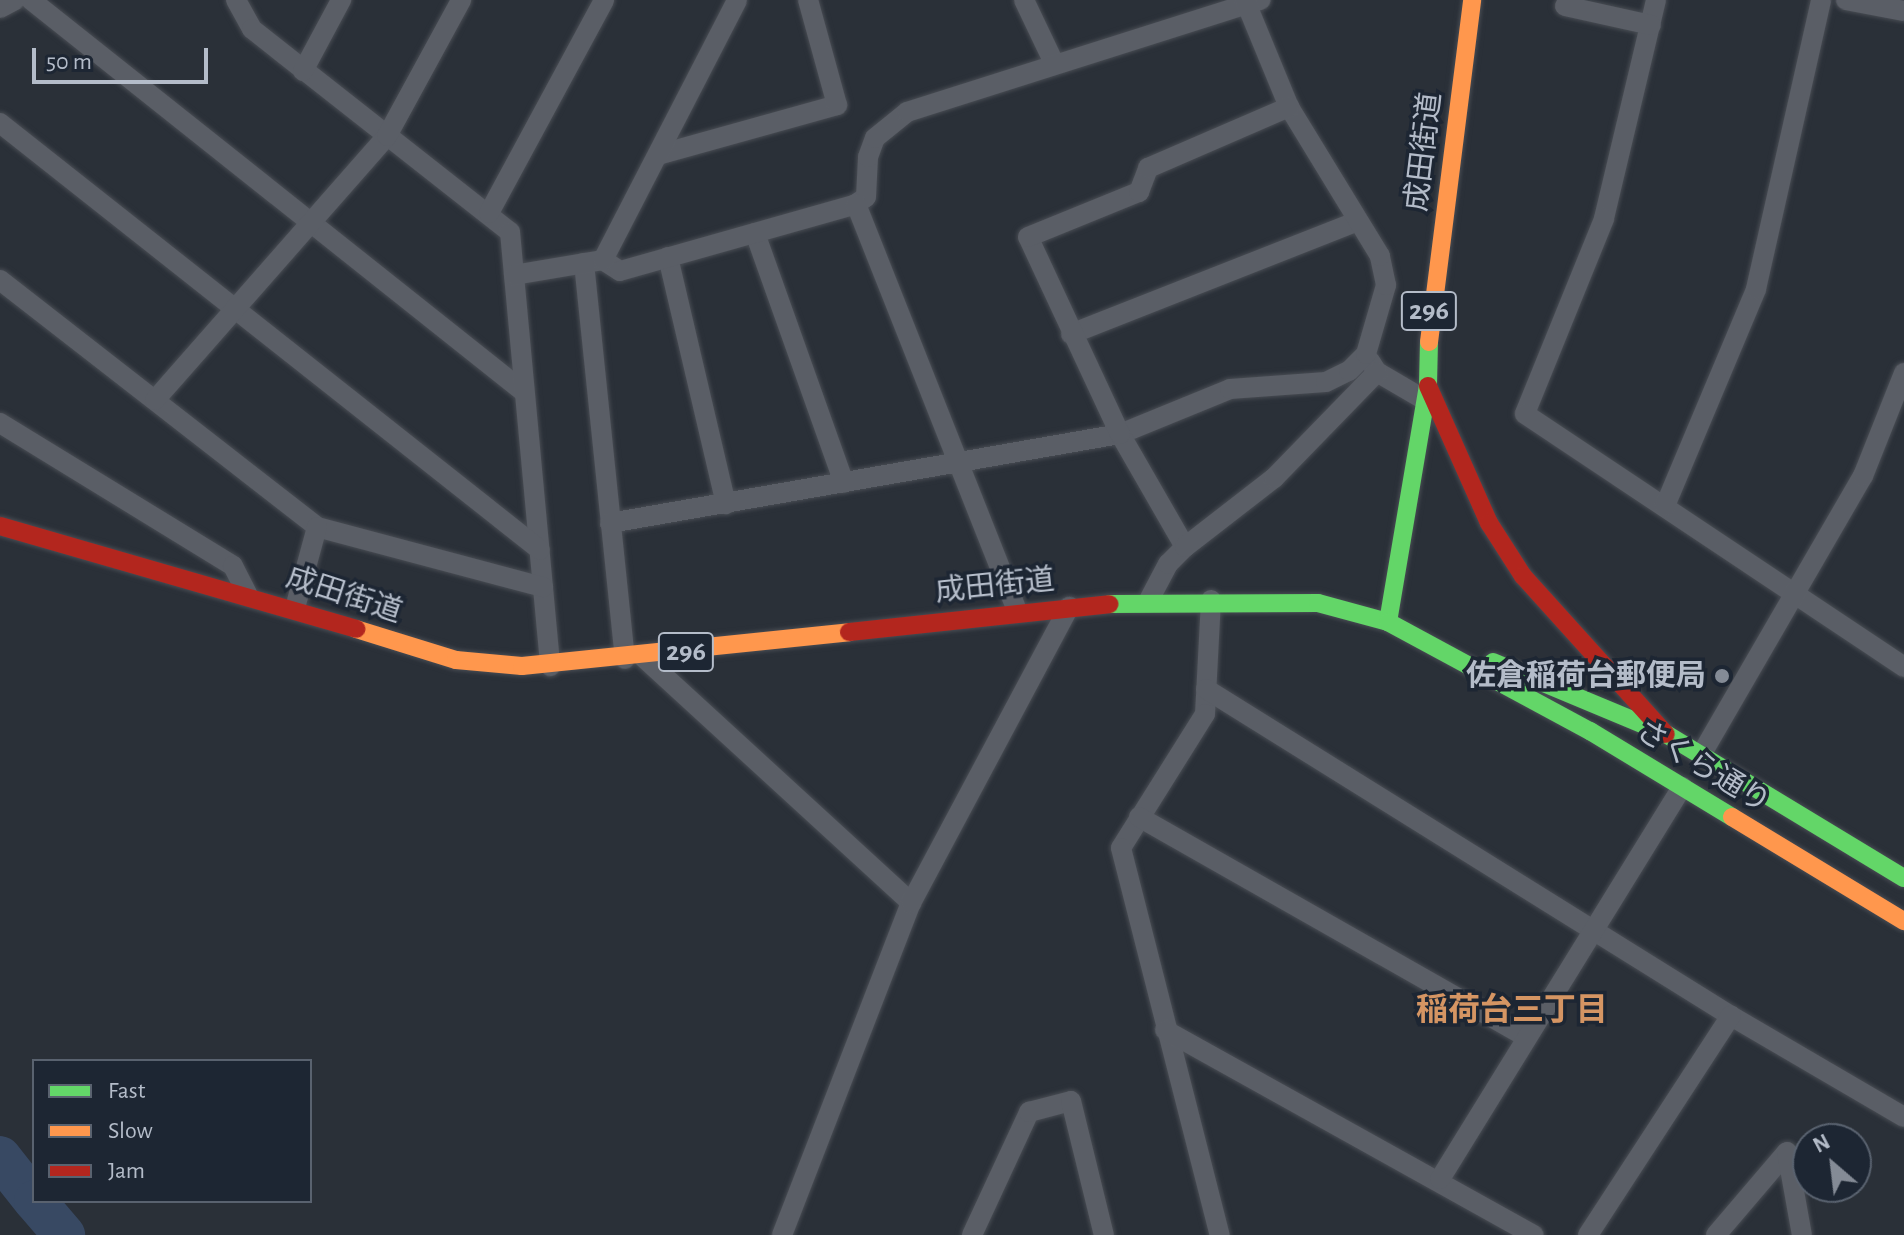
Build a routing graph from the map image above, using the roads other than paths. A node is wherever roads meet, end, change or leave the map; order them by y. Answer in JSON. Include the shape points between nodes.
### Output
{"nodes":[{"id":1,"x":15,"y":0,"type":"edge"},
{"id":2,"x":31,"y":0,"type":"edge"},
{"id":3,"x":236,"y":0,"type":"edge"},
{"id":4,"x":341,"y":0,"type":"edge"},
{"id":5,"x":461,"y":0,"type":"edge"},
{"id":6,"x":604,"y":0,"type":"edge"},
{"id":7,"x":737,"y":0,"type":"edge"},
{"id":8,"x":808,"y":0,"type":"edge"},
{"id":9,"x":1024,"y":0,"type":"edge"},
{"id":10,"x":1472,"y":0,"type":"edge"},
{"id":11,"x":1656,"y":0,"type":"edge"},
{"id":12,"x":1821,"y":0,"type":"edge"},
{"id":13,"x":1846,"y":0,"type":"edge"},
{"id":14,"x":1251,"y":2,"type":"edge"},
{"id":15,"x":1565,"y":6,"type":"dead end"},
{"id":16,"x":0,"y":8,"type":"edge"},
{"id":17,"x":1904,"y":11,"type":"edge"},
{"id":18,"x":1651,"y":25,"type":"junction"},
{"id":19,"x":1054,"y":63,"type":"junction"},
{"id":20,"x":303,"y":71,"type":"junction"},
{"id":21,"x":1289,"y":107,"type":"junction"},
{"id":22,"x":0,"y":123,"type":"edge"},
{"id":23,"x":387,"y":136,"type":"junction"},
{"id":24,"x":658,"y":155,"type":"junction"},
{"id":25,"x":856,"y":204,"type":"junction"},
{"id":26,"x":489,"y":213,"type":"junction"},
{"id":27,"x":1356,"y":222,"type":"junction"},
{"id":28,"x":310,"y":224,"type":"junction"},
{"id":29,"x":755,"y":233,"type":"junction"},
{"id":30,"x":668,"y":257,"type":"junction"},
{"id":31,"x":594,"y":262,"type":"junction"},
{"id":32,"x":514,"y":275,"type":"junction"},
{"id":33,"x":0,"y":280,"type":"edge"},
{"id":34,"x":235,"y":309,"type":"junction"},
{"id":35,"x":1071,"y":334,"type":"junction"},
{"id":36,"x":1366,"y":354,"type":"junction"},
{"id":37,"x":1377,"y":372,"type":"junction"},
{"id":38,"x":1904,"y":373,"type":"edge"},
{"id":39,"x":524,"y":392,"type":"junction"},
{"id":40,"x":1426,"y":392,"type":"junction"},
{"id":41,"x":155,"y":400,"type":"junction"},
{"id":42,"x":0,"y":423,"type":"edge"},
{"id":43,"x":1120,"y":434,"type":"junction"},
{"id":44,"x":955,"y":463,"type":"junction"},
{"id":45,"x":844,"y":483,"type":"junction"},
{"id":46,"x":726,"y":504,"type":"junction"},
{"id":47,"x":1665,"y":506,"type":"junction"},
{"id":48,"x":610,"y":523,"type":"junction"},
{"id":49,"x":0,"y":526,"type":"edge"},
{"id":50,"x":317,"y":527,"type":"junction"},
{"id":51,"x":1185,"y":547,"type":"junction"},
{"id":52,"x":540,"y":550,"type":"junction"},
{"id":53,"x":543,"y":587,"type":"junction"},
{"id":54,"x":247,"y":594,"type":"junction"},
{"id":55,"x":1796,"y":596,"type":"junction"},
{"id":56,"x":1149,"y":600,"type":"junction"},
{"id":57,"x":1211,"y":600,"type":"junction"},
{"id":58,"x":1069,"y":607,"type":"junction"},
{"id":59,"x":295,"y":608,"type":"junction"},
{"id":60,"x":1017,"y":610,"type":"junction"},
{"id":61,"x":1388,"y":622,"type":"junction"},
{"id":62,"x":634,"y":658,"type":"junction"},
{"id":63,"x":550,"y":666,"type":"junction"},
{"id":64,"x":1904,"y":667,"type":"edge"},
{"id":65,"x":1206,"y":689,"type":"junction"},
{"id":66,"x":1666,"y":734,"type":"junction"},
{"id":67,"x":1701,"y":755,"type":"junction"},
{"id":68,"x":1682,"y":787,"type":"junction"},
{"id":69,"x":1139,"y":817,"type":"junction"},
{"id":70,"x":1904,"y":878,"type":"edge"},
{"id":71,"x":911,"y":903,"type":"junction"},
{"id":72,"x":1904,"y":921,"type":"edge"},
{"id":73,"x":1594,"y":931,"type":"junction"},
{"id":74,"x":1731,"y":1016,"type":"junction"},
{"id":75,"x":1165,"y":1030,"type":"junction"},
{"id":76,"x":1526,"y":1037,"type":"junction"},
{"id":77,"x":1904,"y":1117,"type":"edge"},
{"id":78,"x":1440,"y":1179,"type":"junction"},
{"id":79,"x":974,"y":1233,"type":"edge"},
{"id":80,"x":782,"y":1235,"type":"edge"},
{"id":81,"x":1104,"y":1235,"type":"edge"},
{"id":82,"x":1220,"y":1235,"type":"edge"},
{"id":83,"x":1534,"y":1235,"type":"edge"},
{"id":84,"x":1588,"y":1235,"type":"edge"},
{"id":85,"x":1716,"y":1235,"type":"edge"},
{"id":86,"x":1802,"y":1235,"type":"edge"}],
"edges":[{"from":1,"to":16,"type":"street"},
{"from":2,"to":28,"type":"street"},
{"from":3,"to":20,"type":"street","via":[[252,29]]},
{"from":4,"to":20,"type":"street"},
{"from":5,"to":23,"type":"street"},
{"from":6,"to":26,"type":"street"},
{"from":7,"to":24,"type":"street"},
{"from":8,"to":24,"type":"street","via":[[837,105]]},
{"from":9,"to":19,"type":"street"},
{"from":10,"to":40,"type":"main road","name":"成田街道","number":"296","via":[[1429,312]]},
{"from":11,"to":18,"type":"street"},
{"from":12,"to":47,"type":"street","via":[[1756,289]]},
{"from":13,"to":17,"type":"street"},
{"from":14,"to":19,"type":"street"},
{"from":14,"to":21,"type":"street"},
{"from":15,"to":18,"type":"street"},
{"from":18,"to":47,"type":"street","via":[[1604,219],[1525,414]]},
{"from":19,"to":25,"type":"street","via":[[907,112],[875,138],[868,157],[866,197]]},
{"from":20,"to":23,"type":"street"},
{"from":21,"to":27,"type":"street"},
{"from":21,"to":35,"type":"street","via":[[1148,168],[1139,192],[1028,237]]},
{"from":22,"to":34,"type":"street"},
{"from":23,"to":26,"type":"street"},
{"from":23,"to":28,"type":"street"},
{"from":24,"to":31,"type":"street"},
{"from":25,"to":29,"type":"street"},
{"from":25,"to":44,"type":"street"},
{"from":26,"to":32,"type":"street","via":[[510,232]]},
{"from":27,"to":35,"type":"street"},
{"from":27,"to":36,"type":"street","via":[[1380,256],[1386,285]]},
{"from":28,"to":34,"type":"street"},
{"from":28,"to":39,"type":"street"},
{"from":29,"to":30,"type":"street"},
{"from":29,"to":45,"type":"street"},
{"from":30,"to":31,"type":"street","via":[[620,271]]},
{"from":30,"to":46,"type":"street"},
{"from":31,"to":32,"type":"street"},
{"from":31,"to":48,"type":"street"},
{"from":32,"to":39,"type":"street"},
{"from":33,"to":41,"type":"street"},
{"from":34,"to":41,"type":"street"},
{"from":34,"to":52,"type":"street"},
{"from":35,"to":43,"type":"street"},
{"from":36,"to":37,"type":"street"},
{"from":36,"to":43,"type":"street","via":[[1326,382],[1230,389]]},
{"from":37,"to":40,"type":"street"},
{"from":37,"to":51,"type":"street","via":[[1274,478]]},
{"from":38,"to":55,"type":"street","via":[[1863,476]]},
{"from":39,"to":52,"type":"street"},
{"from":40,"to":61,"type":"main road","name":"成田街道","number":"296"},
{"from":40,"to":66,"type":"main road","via":[[1489,523],[1523,576]]},
{"from":41,"to":50,"type":"street"},
{"from":42,"to":54,"type":"street","via":[[233,566]]},
{"from":43,"to":44,"type":"street"},
{"from":43,"to":51,"type":"street"},
{"from":44,"to":45,"type":"street"},
{"from":44,"to":60,"type":"street"},
{"from":45,"to":46,"type":"street"},
{"from":46,"to":48,"type":"street"},
{"from":47,"to":55,"type":"street"},
{"from":48,"to":62,"type":"street"},
{"from":49,"to":54,"type":"main road","name":"成田街道","number":"296"},
{"from":50,"to":53,"type":"street"},
{"from":50,"to":59,"type":"street"},
{"from":51,"to":56,"type":"street","via":[[1168,564]]},
{"from":52,"to":53,"type":"street"},
{"from":53,"to":63,"type":"street"},
{"from":54,"to":59,"type":"main road","name":"成田街道","number":"296"},
{"from":55,"to":64,"type":"street"},
{"from":55,"to":67,"type":"street"},
{"from":56,"to":57,"type":"main road","name":"成田街道","number":"296"},
{"from":56,"to":58,"type":"main road","name":"成田街道","number":"296"},
{"from":57,"to":61,"type":"main road","name":"成田街道","number":"296","via":[[1318,603]]},
{"from":57,"to":65,"type":"street"},
{"from":58,"to":60,"type":"main road","name":"成田街道","number":"296"},
{"from":58,"to":71,"type":"street"},
{"from":59,"to":63,"type":"main road","name":"成田街道","number":"296","via":[[456,660]]},
{"from":60,"to":62,"type":"main road","name":"成田街道","number":"296"},
{"from":61,"to":66,"type":"main road","name":"さくら通り","via":[[1609,706]]},
{"from":61,"to":68,"type":"main road","name":"さくら通り"},
{"from":62,"to":63,"type":"main road","name":"成田街道","number":"296"},
{"from":62,"to":71,"type":"street"},
{"from":65,"to":69,"type":"street","via":[[1205,714]]},
{"from":65,"to":73,"type":"street"},
{"from":66,"to":67,"type":"main road","name":"さくら通り"},
{"from":67,"to":70,"type":"main road","name":"さくら通り"},
{"from":68,"to":72,"type":"main road","name":"さくら通り"},
{"from":68,"to":73,"type":"street"},
{"from":69,"to":75,"type":"street","via":[[1121,848]]},
{"from":69,"to":76,"type":"street"},
{"from":71,"to":80,"type":"street"},
{"from":73,"to":74,"type":"street"},
{"from":73,"to":76,"type":"street"},
{"from":74,"to":77,"type":"street"},
{"from":74,"to":84,"type":"street"},
{"from":75,"to":78,"type":"street"},
{"from":75,"to":82,"type":"street"},
{"from":76,"to":78,"type":"street"},
{"from":78,"to":83,"type":"street"},
{"from":79,"to":81,"type":"street","via":[[1029,1112],[1071,1101]]},
{"from":85,"to":86,"type":"street","via":[[1787,1152]]}]}
